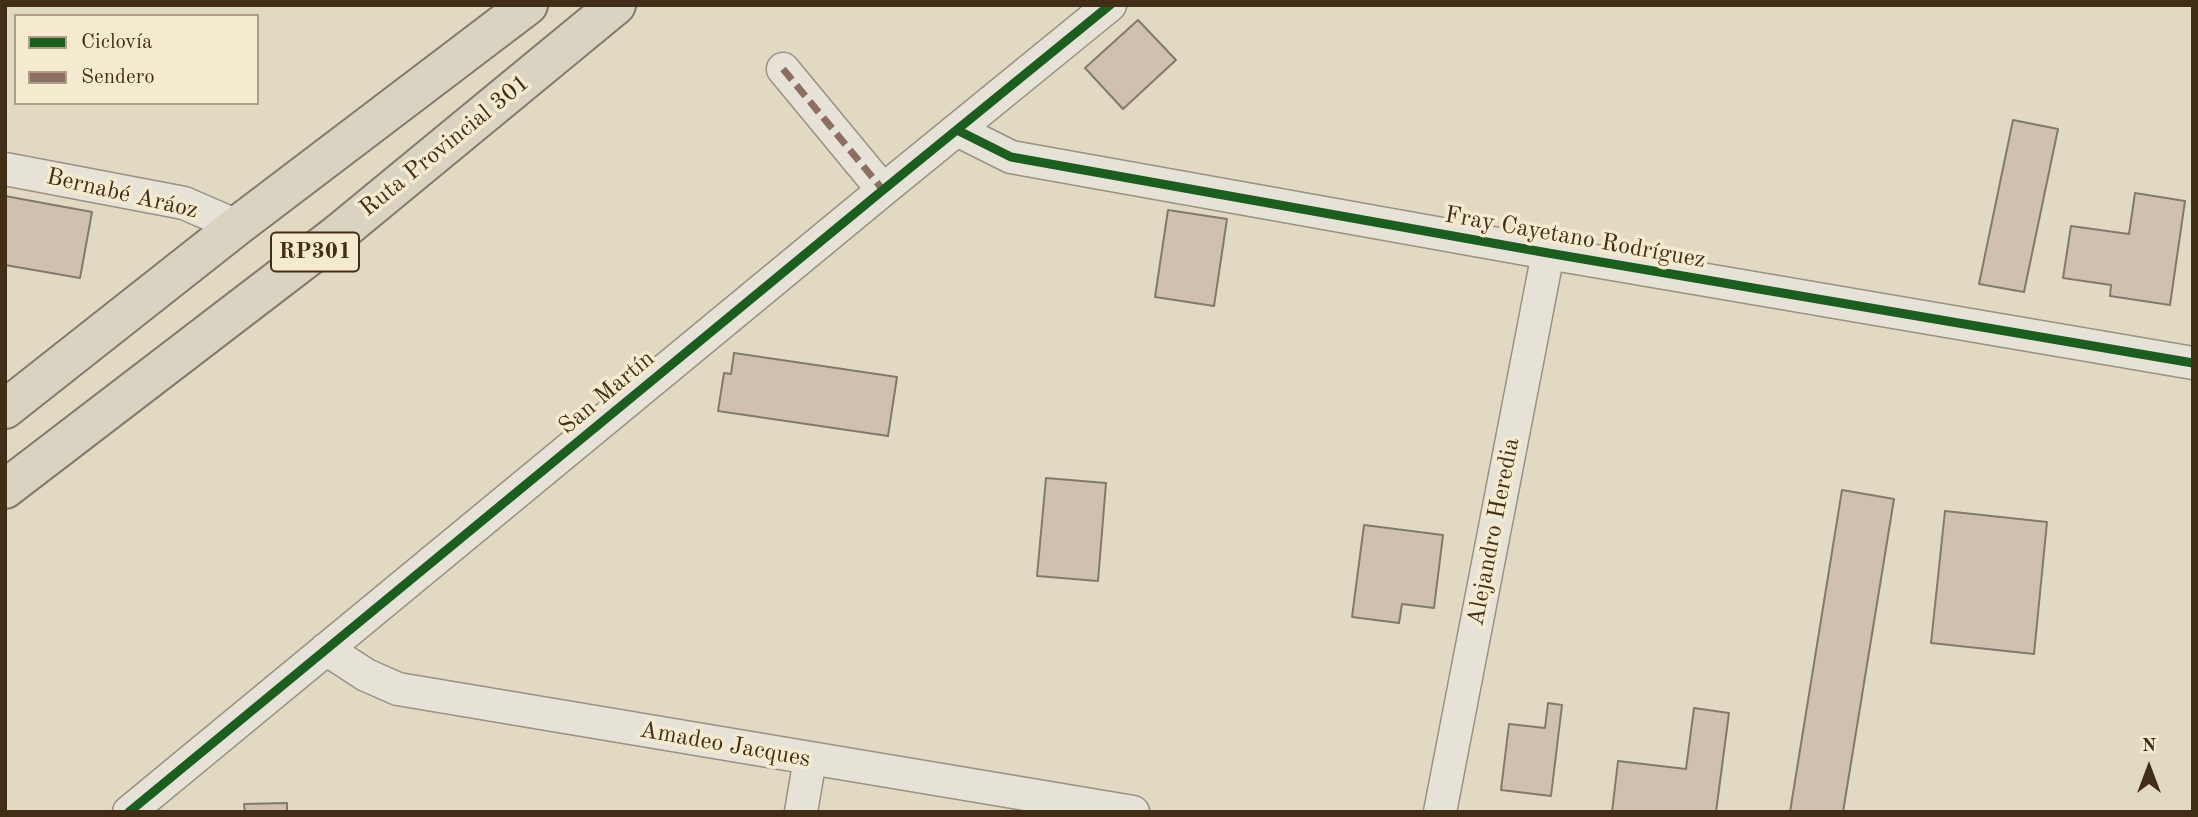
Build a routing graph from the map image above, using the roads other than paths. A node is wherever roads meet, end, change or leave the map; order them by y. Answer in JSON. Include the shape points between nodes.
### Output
{"nodes":[{"id":1,"x":528,"y":5,"type":"edge"},
{"id":2,"x":616,"y":5,"type":"edge"},
{"id":3,"x":1110,"y":5,"type":"edge"},
{"id":4,"x":783,"y":69,"type":"dead end"},
{"id":5,"x":957,"y":130,"type":"junction"},
{"id":6,"x":5,"y":169,"type":"edge"},
{"id":7,"x":883,"y":190,"type":"junction"},
{"id":8,"x":237,"y":226,"type":"junction"},
{"id":9,"x":1548,"y":253,"type":"junction"},
{"id":10,"x":2193,"y":363,"type":"edge"},
{"id":11,"x":5,"y":409,"type":"edge"},
{"id":12,"x":5,"y":489,"type":"edge"},
{"id":13,"x":326,"y":649,"type":"junction"},
{"id":14,"x":810,"y":759,"type":"junction"},
{"id":15,"x":129,"y":812,"type":"edge"},
{"id":16,"x":801,"y":812,"type":"edge"},
{"id":17,"x":1133,"y":812,"type":"edge"},
{"id":18,"x":1440,"y":812,"type":"edge"}],
"edges":[{"from":1,"to":8,"type":"main road","number":"RP301"},
{"from":2,"to":12,"type":"main road","name":"Ruta Provincial 301","number":"RP301","via":[[338,234]]},
{"from":3,"to":5,"type":"street","name":"San Martín"},
{"from":4,"to":7,"type":"street"},
{"from":5,"to":7,"type":"street","name":"San Martín"},
{"from":5,"to":9,"type":"street","name":"Fray Cayetano Rodríguez","via":[[1011,157]]},
{"from":6,"to":8,"type":"street","name":"Bernabé Aráoz","via":[[184,204]]},
{"from":7,"to":13,"type":"street","name":"San Martín"},
{"from":8,"to":11,"type":"main road","number":"RP301"},
{"from":9,"to":10,"type":"street","name":"Fray Cayetano Rodríguez"},
{"from":9,"to":18,"type":"street","name":"Alejandro Heredia"},
{"from":13,"to":14,"type":"street","name":"Amadeo Jacques","via":[[398,689]]},
{"from":13,"to":15,"type":"street","name":"San Martín"},
{"from":14,"to":16,"type":"street"},
{"from":14,"to":17,"type":"street","name":"Amadeo Jacques"}]}
